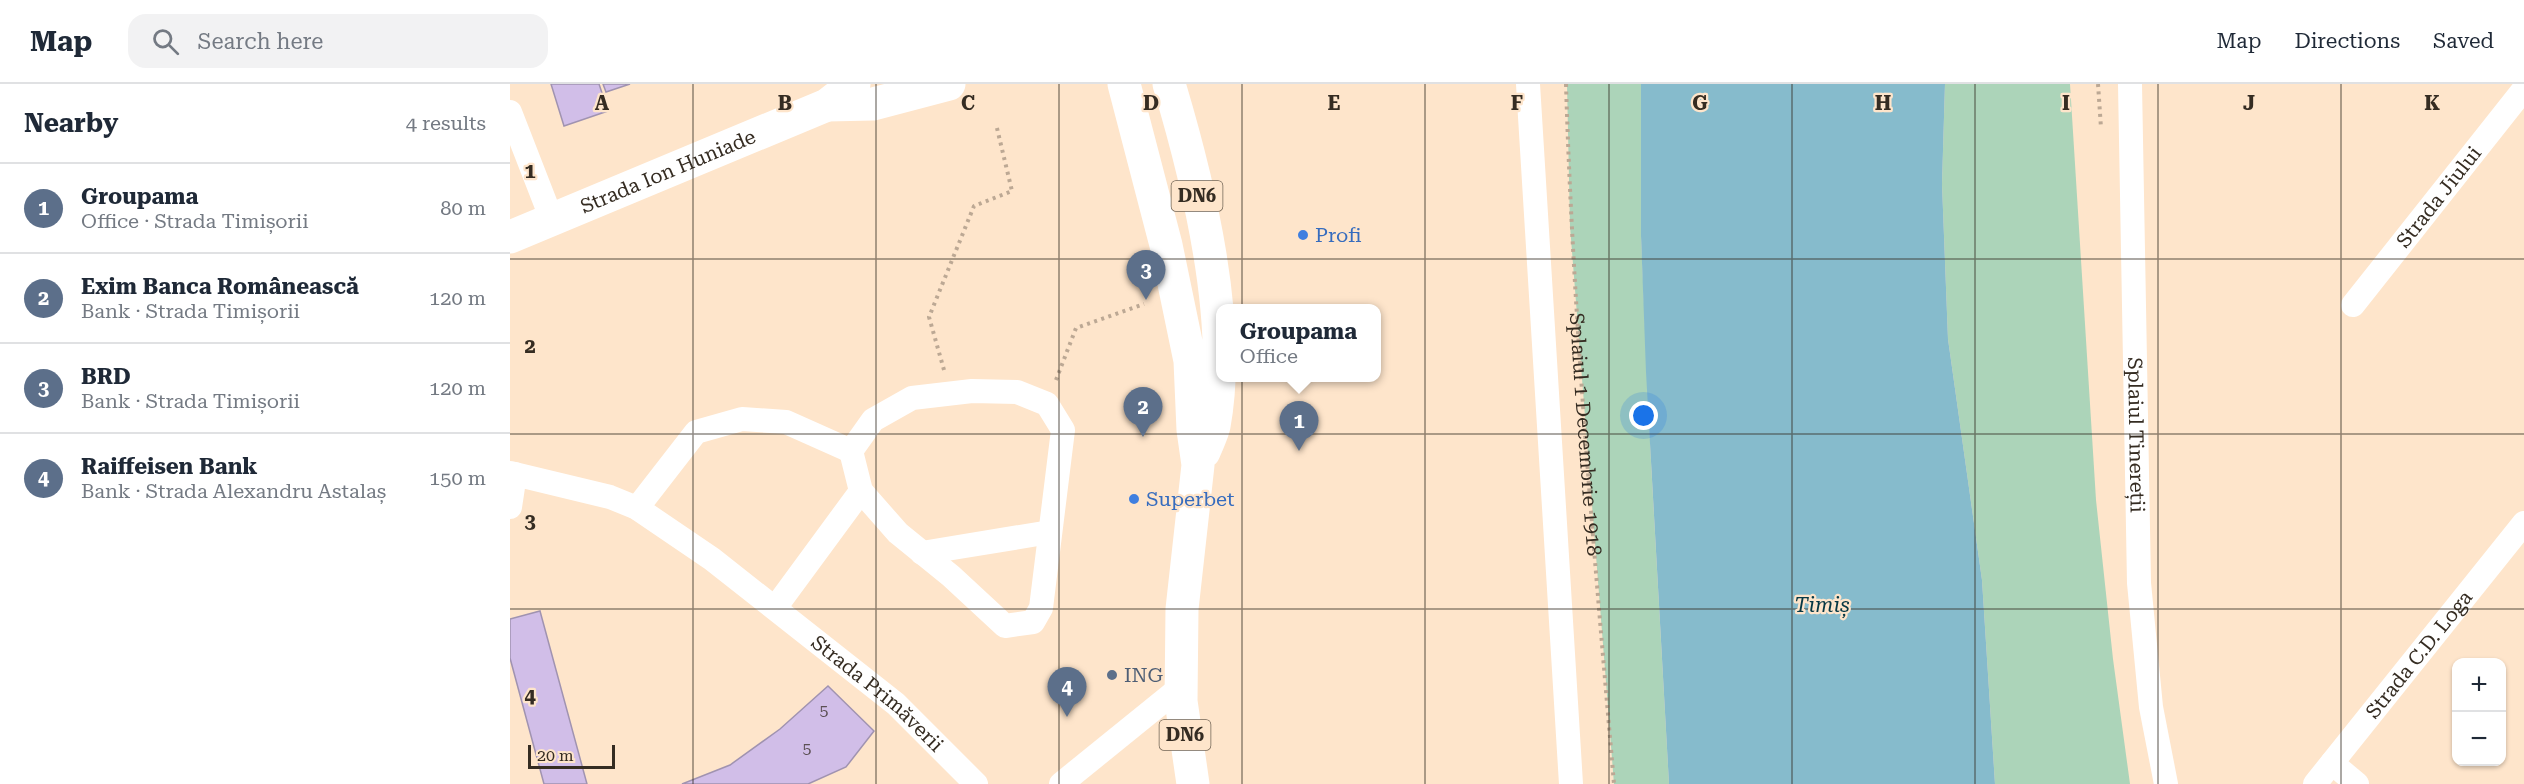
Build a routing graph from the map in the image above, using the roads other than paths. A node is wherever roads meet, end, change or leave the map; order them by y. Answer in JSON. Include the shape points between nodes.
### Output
{"nodes":[{"id":1,"x":854,"y":84,"type":"edge"},
{"id":2,"x":949,"y":84,"type":"edge"},
{"id":3,"x":1124,"y":84,"type":"edge"},
{"id":4,"x":1168,"y":84,"type":"edge"},
{"id":5,"x":1528,"y":84,"type":"edge"},
{"id":6,"x":2130,"y":84,"type":"edge"},
{"id":7,"x":2524,"y":89,"type":"edge"},
{"id":8,"x":827,"y":105,"type":"junction"},
{"id":9,"x":510,"y":112,"type":"edge"},
{"id":10,"x":552,"y":220,"type":"junction"},
{"id":11,"x":510,"y":237,"type":"edge"},
{"id":12,"x":2353,"y":304,"type":"dead end"},
{"id":13,"x":1216,"y":310,"type":"edge"},
{"id":14,"x":1218,"y":382,"type":"edge"},
{"id":15,"x":851,"y":451,"type":"junction"},
{"id":16,"x":1198,"y":465,"type":"junction"},
{"id":17,"x":512,"y":473,"type":"edge"},
{"id":18,"x":861,"y":491,"type":"junction"},
{"id":19,"x":510,"y":507,"type":"edge"},
{"id":20,"x":637,"y":508,"type":"junction"},
{"id":21,"x":2524,"y":523,"type":"edge"},
{"id":22,"x":1050,"y":532,"type":"junction"},
{"id":23,"x":922,"y":553,"type":"junction"},
{"id":24,"x":775,"y":608,"type":"junction"},
{"id":25,"x":1182,"y":686,"type":"junction"},
{"id":26,"x":2332,"y":763,"type":"junction"},
{"id":27,"x":976,"y":784,"type":"edge"},
{"id":28,"x":1060,"y":784,"type":"edge"},
{"id":29,"x":1193,"y":784,"type":"edge"},
{"id":30,"x":1571,"y":784,"type":"edge"},
{"id":31,"x":2166,"y":784,"type":"edge"},
{"id":32,"x":2315,"y":784,"type":"edge"},
{"id":33,"x":2357,"y":784,"type":"edge"}],
"edges":[{"from":1,"to":8,"type":"main road","name":"Strada Ion Huniade"},
{"from":2,"to":8,"type":"main road","name":"Strada Ion Huniade","via":[[873,104]]},
{"from":3,"to":16,"type":"main road","number":"DN6","via":[[1166,245],[1190,361]]},
{"from":4,"to":13,"type":"main road","number":"DN6","via":[[1205,232]]},
{"from":5,"to":30,"type":"street","name":"Splaiul 1 Decembrie 1918"},
{"from":6,"to":31,"type":"street","name":"Splaiul Tinereții","via":[[2138,564],[2151,707]]},
{"from":7,"to":12,"type":"street","name":"Strada Jiului"},
{"from":8,"to":10,"type":"main road","name":"Strada Ion Huniade"},
{"from":9,"to":10,"type":"street"},
{"from":10,"to":11,"type":"main road","name":"Strada Ion Huniade"},
{"from":14,"to":16,"type":"main road","number":"DN6","via":[[1214,428]]},
{"from":15,"to":18,"type":"street"},
{"from":15,"to":20,"type":"street","via":[[786,422],[742,419],[696,432]]},
{"from":15,"to":22,"type":"street","via":[[873,420],[912,398],[972,391],[1017,392],[1047,404],[1063,430]]},
{"from":16,"to":25,"type":"main road","number":"DN6","via":[[1182,609]]},
{"from":17,"to":19,"type":"street"},
{"from":17,"to":20,"type":"street","name":"Strada Primăverii","via":[[610,497]]},
{"from":18,"to":23,"type":"street","via":[[898,533]]},
{"from":18,"to":24,"type":"street"},
{"from":20,"to":24,"type":"street","name":"Strada Primăverii"},
{"from":21,"to":26,"type":"street","name":"Strada C.D. Loga"},
{"from":22,"to":23,"type":"street"},
{"from":22,"to":23,"type":"street","via":[[1041,608],[1033,622],[1005,626]]},
{"from":24,"to":27,"type":"street","name":"Strada Primăverii","via":[[896,704]]},
{"from":25,"to":28,"type":"street"},
{"from":25,"to":29,"type":"main road","number":"DN6"},
{"from":26,"to":32,"type":"street","name":"Strada C.D. Loga"},
{"from":26,"to":33,"type":"street"}]}
